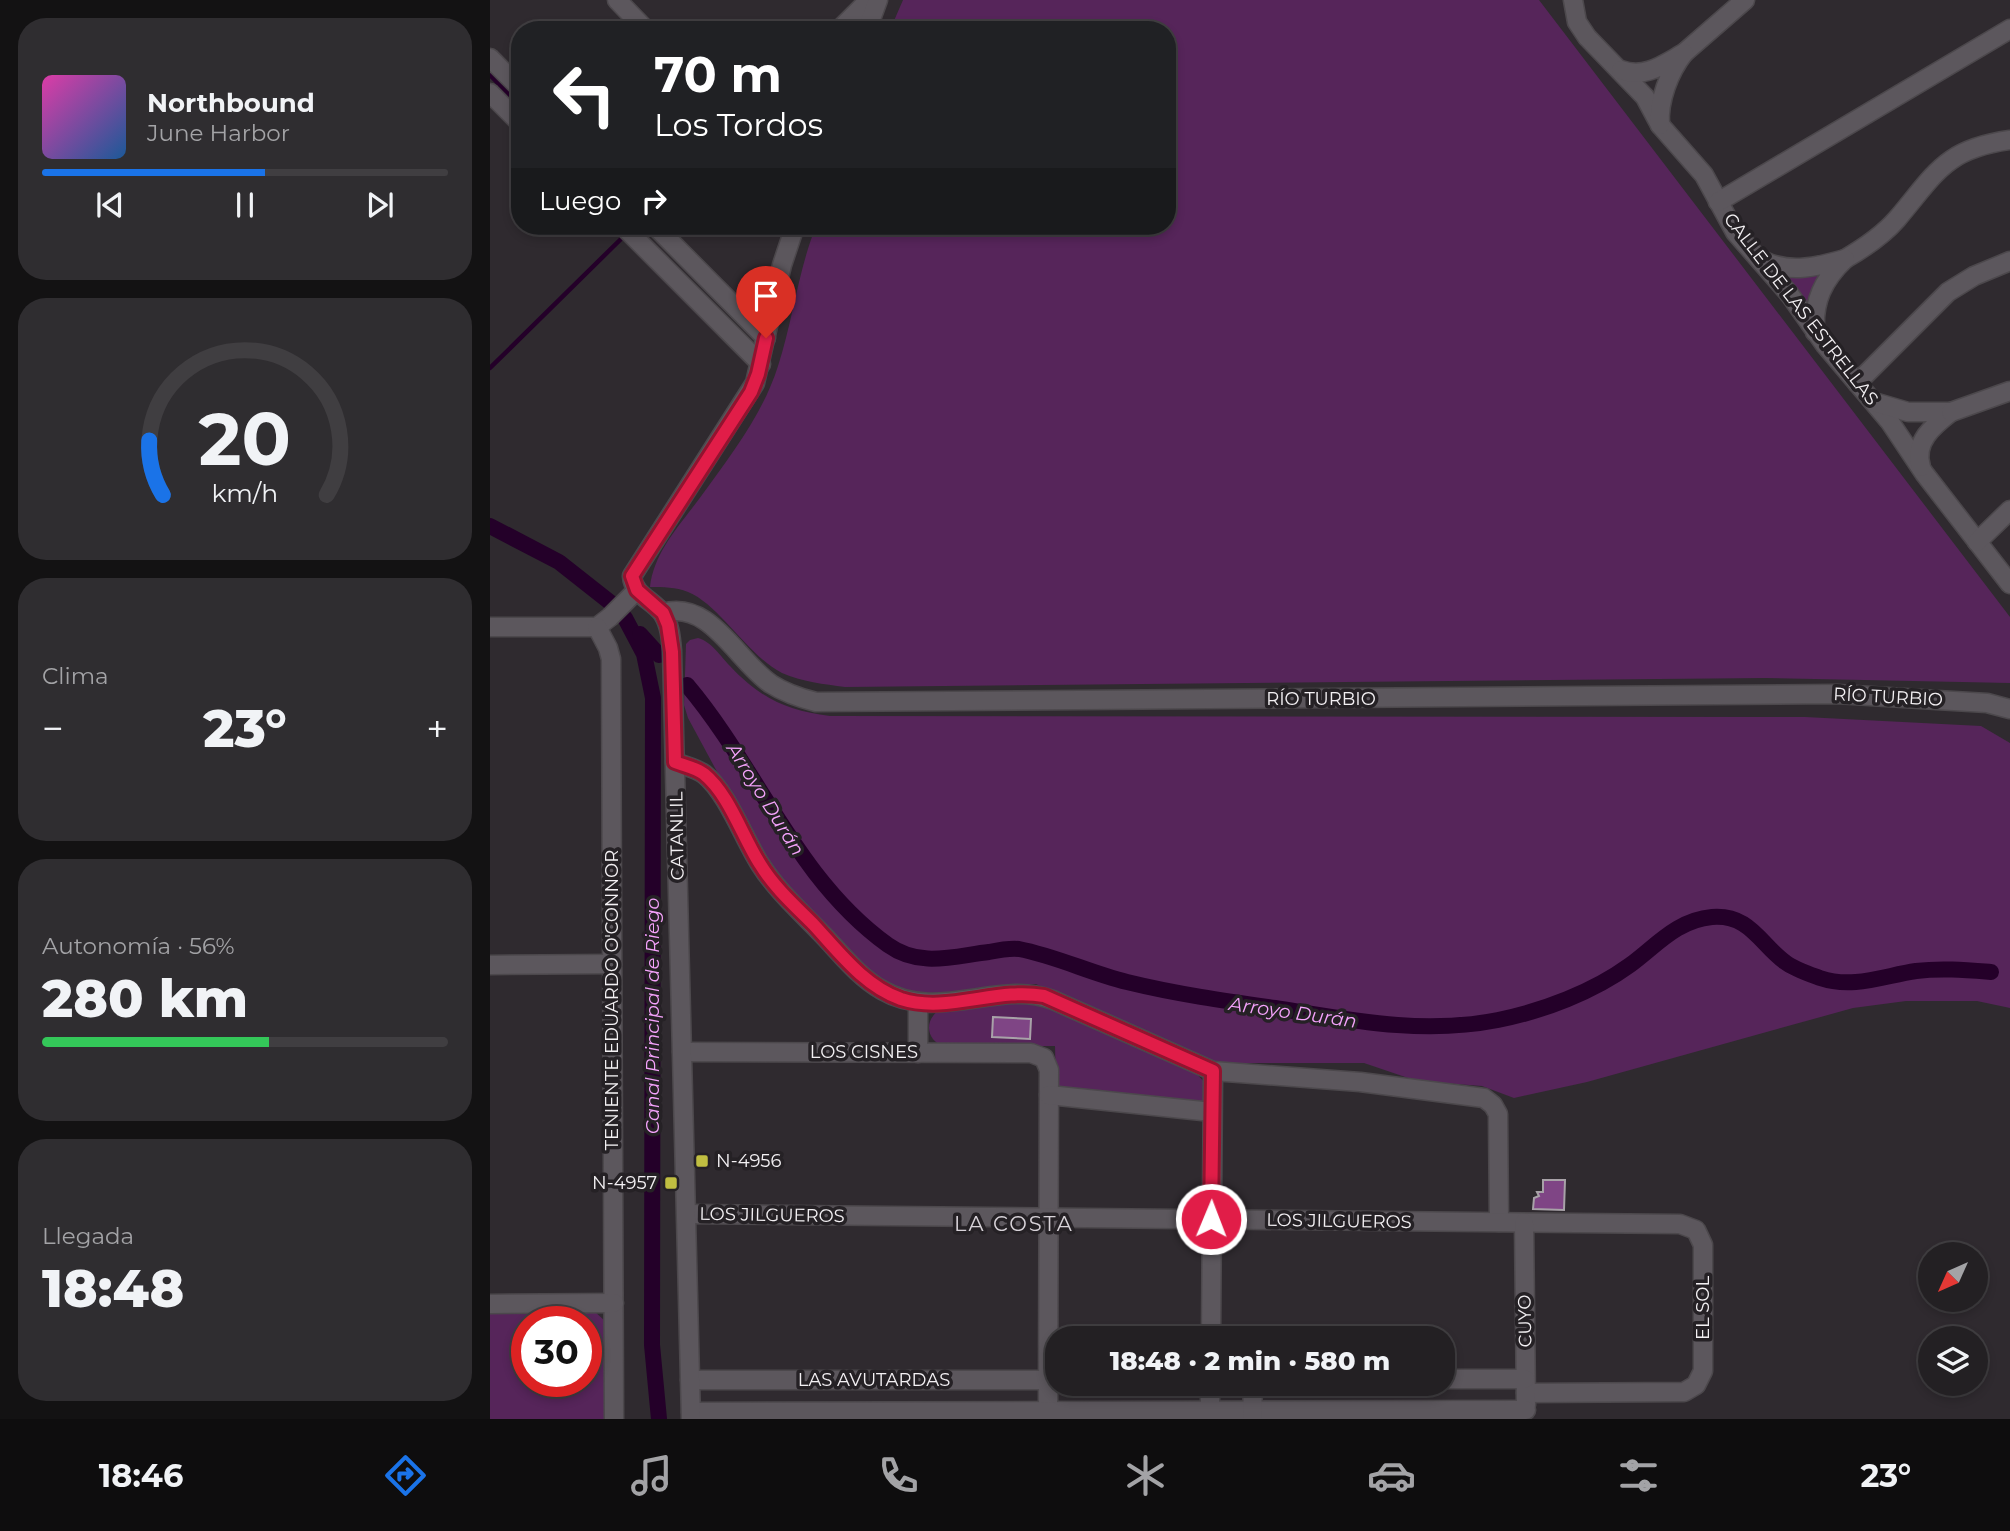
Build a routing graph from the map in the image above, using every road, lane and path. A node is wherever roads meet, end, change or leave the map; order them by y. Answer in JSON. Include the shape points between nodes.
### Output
{"nodes":[{"id":1,"x":617,"y":0,"type":"edge"},
{"id":2,"x":878,"y":0,"type":"edge"},
{"id":3,"x":1557,"y":0,"type":"edge"},
{"id":4,"x":1745,"y":0,"type":"edge"},
{"id":5,"x":861,"y":3,"type":"edge"},
{"id":6,"x":1574,"y":6,"type":"edge"},
{"id":7,"x":637,"y":21,"type":"edge"},
{"id":8,"x":846,"y":21,"type":"edge"},
{"id":9,"x":870,"y":21,"type":"edge"},
{"id":10,"x":2010,"y":29,"type":"edge"},
{"id":11,"x":1684,"y":53,"type":"junction"},
{"id":12,"x":490,"y":58,"type":"edge"},
{"id":13,"x":1621,"y":70,"type":"junction"},
{"id":14,"x":511,"y":79,"type":"edge"},
{"id":15,"x":490,"y":93,"type":"edge"},
{"id":16,"x":511,"y":114,"type":"edge"},
{"id":17,"x":1660,"y":125,"type":"junction"},
{"id":18,"x":2010,"y":140,"type":"edge"},
{"id":19,"x":1718,"y":202,"type":"junction"},
{"id":20,"x":639,"y":235,"type":"edge"},
{"id":21,"x":665,"y":235,"type":"edge"},
{"id":22,"x":792,"y":235,"type":"edge"},
{"id":23,"x":1754,"y":254,"type":"junction"},
{"id":24,"x":1845,"y":259,"type":"junction"},
{"id":25,"x":2010,"y":261,"type":"edge"},
{"id":26,"x":1815,"y":332,"type":"junction"},
{"id":27,"x":766,"y":338,"type":"junction"},
{"id":28,"x":761,"y":364,"type":"junction"},
{"id":29,"x":1857,"y":383,"type":"junction"},
{"id":30,"x":2010,"y":391,"type":"edge"},
{"id":31,"x":1873,"y":401,"type":"junction"},
{"id":32,"x":1951,"y":412,"type":"junction"},
{"id":33,"x":1924,"y":473,"type":"junction"},
{"id":34,"x":2010,"y":510,"type":"edge"},
{"id":35,"x":1977,"y":542,"type":"junction"},
{"id":36,"x":2010,"y":584,"type":"edge"},
{"id":37,"x":637,"y":590,"type":"junction"},
{"id":38,"x":663,"y":613,"type":"junction"},
{"id":39,"x":490,"y":627,"type":"edge"},
{"id":40,"x":597,"y":627,"type":"junction"},
{"id":41,"x":2010,"y":709,"type":"edge"},
{"id":42,"x":675,"y":762,"type":"junction"},
{"id":43,"x":612,"y":964,"type":"junction"},
{"id":44,"x":490,"y":965,"type":"edge"},
{"id":45,"x":918,"y":1002,"type":"junction"},
{"id":46,"x":682,"y":1052,"type":"junction"},
{"id":47,"x":918,"y":1053,"type":"junction"},
{"id":48,"x":1213,"y":1071,"type":"junction"},
{"id":49,"x":1049,"y":1095,"type":"junction"},
{"id":50,"x":1212,"y":1112,"type":"junction"},
{"id":51,"x":687,"y":1214,"type":"junction"},
{"id":52,"x":1048,"y":1217,"type":"junction"},
{"id":53,"x":1211,"y":1219,"type":"junction"},
{"id":54,"x":1499,"y":1223,"type":"junction"},
{"id":55,"x":1524,"y":1223,"type":"junction"},
{"id":56,"x":1696,"y":1230,"type":"joint"},
{"id":57,"x":614,"y":1303,"type":"junction"},
{"id":58,"x":490,"y":1304,"type":"edge"},
{"id":59,"x":1051,"y":1326,"type":"edge"},
{"id":60,"x":1211,"y":1326,"type":"edge"},
{"id":61,"x":690,"y":1380,"type":"junction"},
{"id":62,"x":957,"y":1380,"type":"junction"},
{"id":63,"x":1045,"y":1380,"type":"edge"},
{"id":64,"x":1455,"y":1382,"type":"edge"},
{"id":65,"x":1696,"y":1385,"type":"joint"},
{"id":66,"x":1050,"y":1396,"type":"edge"},
{"id":67,"x":1210,"y":1396,"type":"edge"},
{"id":68,"x":1253,"y":1396,"type":"edge"},
{"id":69,"x":1526,"y":1400,"type":"edge"},
{"id":70,"x":1048,"y":1411,"type":"junction"},
{"id":71,"x":1210,"y":1411,"type":"junction"},
{"id":72,"x":691,"y":1415,"type":"edge"},
{"id":73,"x":957,"y":1415,"type":"edge"},
{"id":74,"x":1252,"y":1415,"type":"edge"},
{"id":75,"x":614,"y":1419,"type":"edge"}],
"edges":[{"from":1,"to":7,"type":"street"},
{"from":2,"to":9,"type":"street"},
{"from":3,"to":6,"type":"street"},
{"from":4,"to":11,"type":"street"},
{"from":5,"to":8,"type":"street"},
{"from":6,"to":13,"type":"street","name":"CALLE DE LAS ESTRELLAS","via":[[1587,37]]},
{"from":10,"to":19,"type":"street"},
{"from":11,"to":13,"type":"street","via":[[1648,71],[1633,74]]},
{"from":11,"to":17,"type":"street","via":[[1662,100]]},
{"from":12,"to":14,"type":"street"},
{"from":13,"to":17,"type":"street","name":"CALLE DE LAS ESTRELLAS","via":[[1645,97]]},
{"from":15,"to":16,"type":"street"},
{"from":17,"to":19,"type":"street","name":"CALLE DE LAS ESTRELLAS","via":[[1695,163]]},
{"from":18,"to":24,"type":"street","via":[[1979,146],[1949,160],[1887,229]]},
{"from":19,"to":23,"type":"street","name":"CALLE DE LAS ESTRELLAS"},
{"from":20,"to":28,"type":"street"},
{"from":21,"to":27,"type":"street"},
{"from":22,"to":27,"type":"street"},
{"from":23,"to":24,"type":"street","via":[[1773,265],[1795,269]]},
{"from":23,"to":26,"type":"street","name":"CALLE DE LAS ESTRELLAS"},
{"from":24,"to":26,"type":"street","via":[[1821,288]]},
{"from":25,"to":29,"type":"street","via":[[1948,292]]},
{"from":26,"to":29,"type":"street","name":"CALLE DE LAS ESTRELLAS"},
{"from":27,"to":28,"type":"street"},
{"from":28,"to":37,"type":"street","via":[[746,401],[633,572]]},
{"from":29,"to":31,"type":"street","name":"CALLE DE LAS ESTRELLAS"},
{"from":30,"to":32,"type":"street"},
{"from":31,"to":32,"type":"street","via":[[1908,412]]},
{"from":31,"to":33,"type":"street","name":"CALLE DE LAS ESTRELLAS"},
{"from":32,"to":33,"type":"street","via":[[1924,438],[1919,457]]},
{"from":33,"to":35,"type":"street","name":"CALLE DE LAS ESTRELLAS"},
{"from":34,"to":35,"type":"street"},
{"from":35,"to":36,"type":"street","name":"CALLE DE LAS ESTRELLAS"},
{"from":37,"to":38,"type":"street"},
{"from":37,"to":40,"type":"street"},
{"from":38,"to":41,"type":"street","name":"RÍO TURBIO","via":[[686,611],[702,619],[771,684],[816,702],[1837,694],[1987,703]]},
{"from":38,"to":42,"type":"street","name":"CATANLIL","via":[[672,652]]},
{"from":39,"to":40,"type":"street"},
{"from":40,"to":43,"type":"street","name":"TENIENTE EDUARDO O'CONNOR","via":[[611,660]]},
{"from":42,"to":45,"type":"street","via":[[709,779],[767,874],[862,975],[882,990]]},
{"from":42,"to":46,"type":"street","name":"CATANLIL"},
{"from":43,"to":44,"type":"street"},
{"from":43,"to":57,"type":"street","name":"TENIENTE EDUARDO O'CONNOR"},
{"from":45,"to":47,"type":"street"},
{"from":45,"to":48,"type":"street","via":[[1044,996]]},
{"from":46,"to":47,"type":"street","name":"LOS CISNES"},
{"from":46,"to":51,"type":"street","name":"CATANLIL"},
{"from":47,"to":49,"type":"street","name":"LOS CISNES","via":[[1031,1053],[1044,1058]]},
{"from":48,"to":50,"type":"street"},
{"from":48,"to":54,"type":"street","via":[[1478,1097],[1493,1105],[1498,1119]]},
{"from":49,"to":50,"type":"street"},
{"from":49,"to":52,"type":"street"},
{"from":50,"to":53,"type":"street"},
{"from":51,"to":52,"type":"street","name":"LOS JILGUEROS"},
{"from":51,"to":61,"type":"street","name":"CATANLIL"},
{"from":52,"to":53,"type":"street","name":"LOS JILGUEROS"},
{"from":52,"to":59,"type":"street"},
{"from":53,"to":54,"type":"street","name":"LOS JILGUEROS"},
{"from":53,"to":60,"type":"street"},
{"from":54,"to":55,"type":"street","name":"LOS JILGUEROS"},
{"from":55,"to":56,"type":"street","name":"LOS JILGUEROS","via":[[1680,1224]]},
{"from":55,"to":69,"type":"street","name":"CUYO"},
{"from":56,"to":65,"type":"street","name":"EL SOL","via":[[1703,1245],[1703,1371]]},
{"from":57,"to":58,"type":"street"},
{"from":57,"to":75,"type":"street","name":"TENIENTE EDUARDO O'CONNOR"},
{"from":61,"to":62,"type":"street","name":"LAS AVUTARDAS"},
{"from":61,"to":72,"type":"street","name":"CATANLIL"},
{"from":62,"to":63,"type":"street","name":"LAS AVUTARDAS"},
{"from":62,"to":73,"type":"street"},
{"from":64,"to":69,"type":"street","name":"LAS AVUTARDAS"},
{"from":65,"to":69,"type":"street","name":"LAS AVUTARDAS","via":[[1684,1392]]},
{"from":66,"to":70,"type":"street"},
{"from":67,"to":71,"type":"street"},
{"from":68,"to":74,"type":"street"},
{"from":69,"to":74,"type":"street","name":"LAS AVUTARDAS"},
{"from":70,"to":71,"type":"street","name":"LAS AVUTARDAS"},
{"from":70,"to":73,"type":"street","name":"LAS AVUTARDAS"},
{"from":71,"to":74,"type":"street","name":"LAS AVUTARDAS"},
{"from":72,"to":73,"type":"street","name":"LAS AVUTARDAS"}]}
